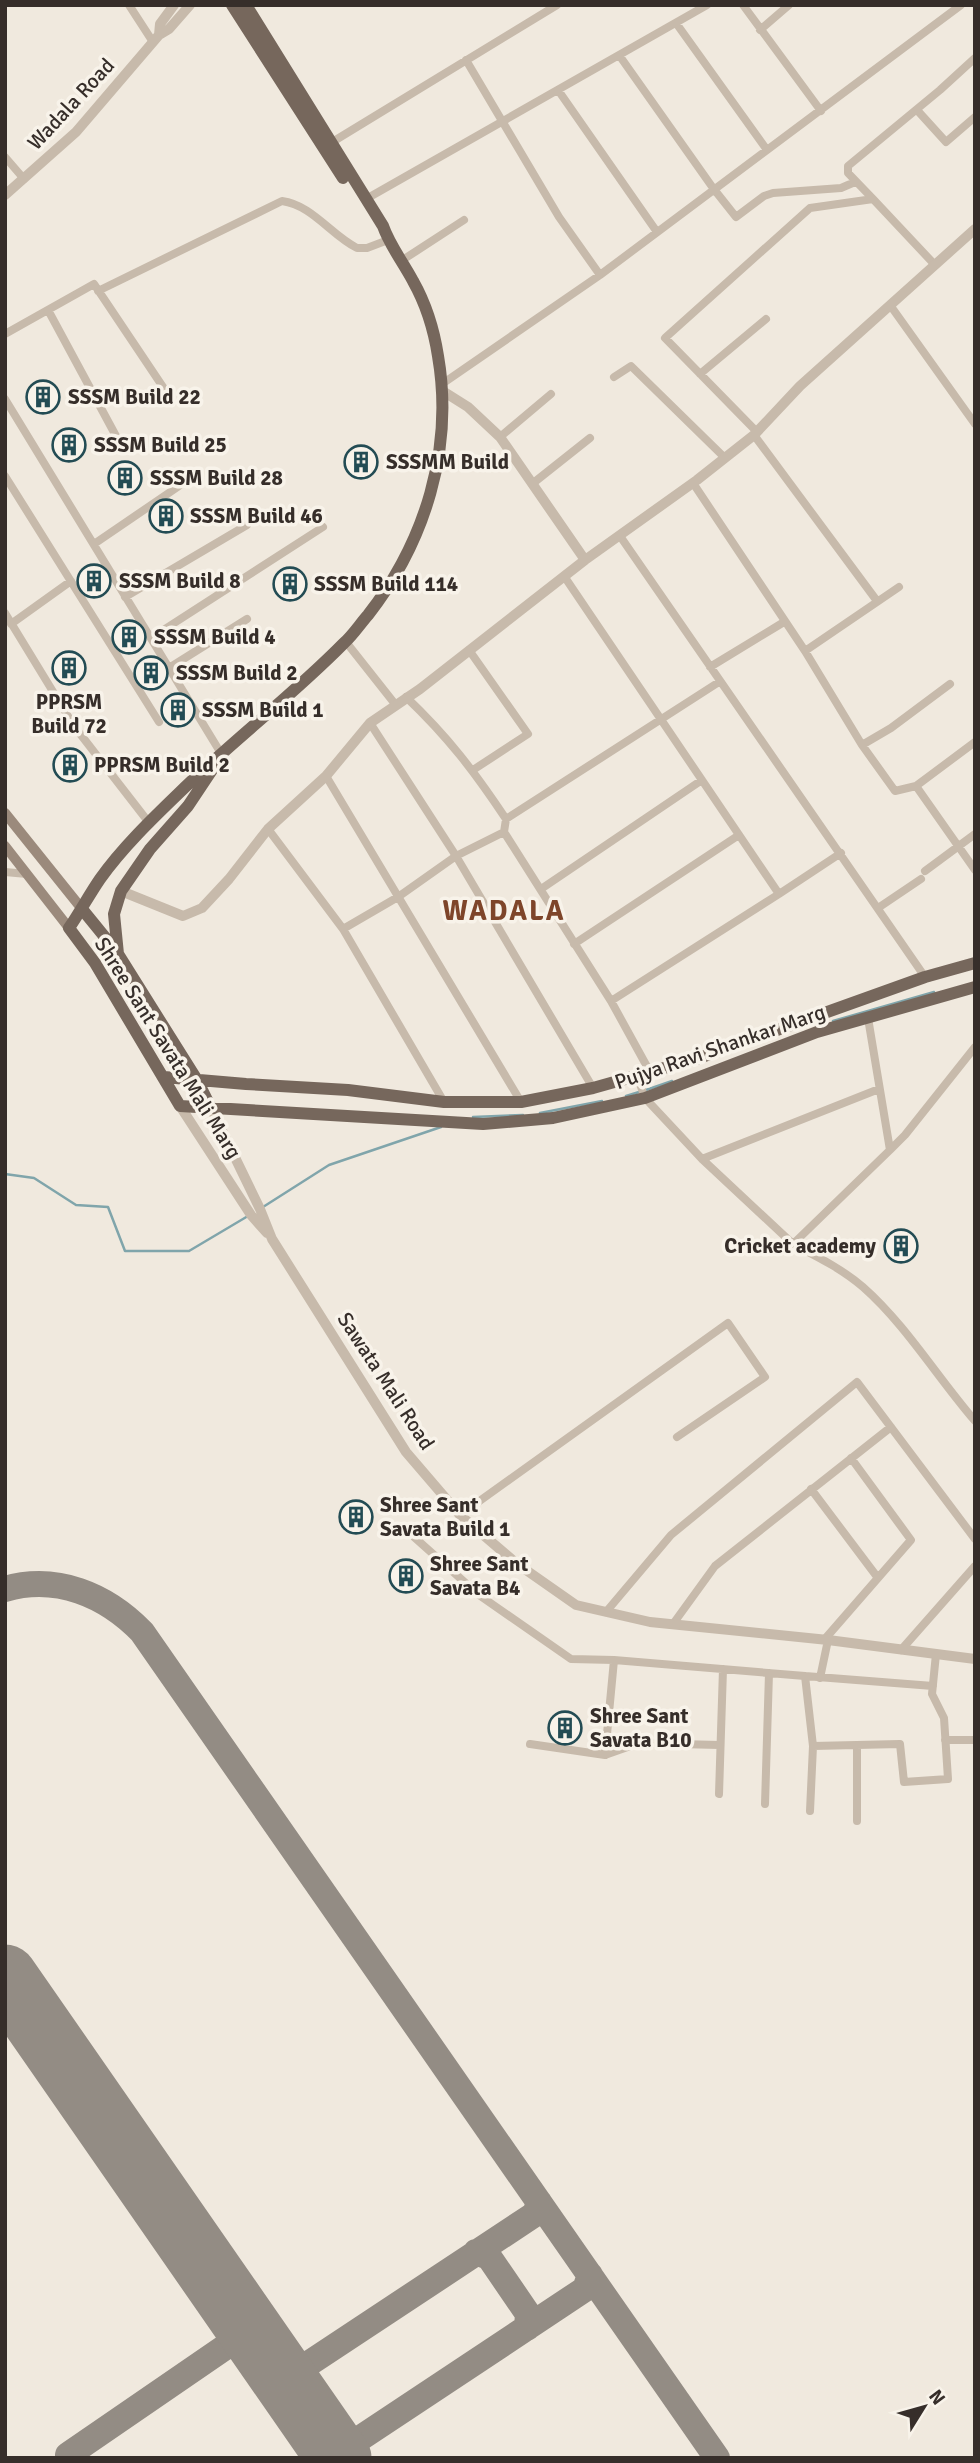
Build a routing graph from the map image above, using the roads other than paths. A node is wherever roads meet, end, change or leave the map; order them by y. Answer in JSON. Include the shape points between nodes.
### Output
{"nodes":[{"id":1,"x":129,"y":5,"type":"edge"},
{"id":2,"x":174,"y":5,"type":"edge"},
{"id":3,"x":190,"y":5,"type":"edge"},
{"id":4,"x":232,"y":5,"type":"edge"},
{"id":5,"x":246,"y":5,"type":"edge"},
{"id":6,"x":557,"y":5,"type":"edge"},
{"id":7,"x":706,"y":5,"type":"edge"},
{"id":8,"x":743,"y":5,"type":"edge"},
{"id":9,"x":789,"y":5,"type":"edge"},
{"id":10,"x":961,"y":5,"type":"edge"},
{"id":11,"x":676,"y":23,"type":"junction"},
{"id":12,"x":760,"y":30,"type":"junction"},
{"id":13,"x":156,"y":38,"type":"junction"},
{"id":14,"x":620,"y":55,"type":"junction"},
{"id":15,"x":975,"y":58,"type":"edge"},
{"id":16,"x":467,"y":60,"type":"junction"},
{"id":17,"x":558,"y":90,"type":"junction"},
{"id":18,"x":916,"y":110,"type":"junction"},
{"id":19,"x":821,"y":111,"type":"junction"},
{"id":20,"x":975,"y":117,"type":"edge"},
{"id":21,"x":503,"y":122,"type":"junction"},
{"id":22,"x":328,"y":145,"type":"junction"},
{"id":23,"x":767,"y":150,"type":"junction"},
{"id":24,"x":7,"y":161,"type":"edge"},
{"id":25,"x":24,"y":179,"type":"junction"},
{"id":26,"x":855,"y":182,"type":"junction"},
{"id":27,"x":713,"y":188,"type":"junction"},
{"id":28,"x":5,"y":195,"type":"edge"},
{"id":29,"x":366,"y":199,"type":"junction"},
{"id":30,"x":873,"y":199,"type":"junction"},
{"id":31,"x":464,"y":220,"type":"dead end"},
{"id":32,"x":975,"y":229,"type":"edge"},
{"id":33,"x":657,"y":232,"type":"junction"},
{"id":34,"x":388,"y":240,"type":"junction"},
{"id":35,"x":401,"y":261,"type":"junction"},
{"id":36,"x":935,"y":265,"type":"junction"},
{"id":37,"x":600,"y":275,"type":"junction"},
{"id":38,"x":98,"y":291,"type":"junction"},
{"id":39,"x":890,"y":305,"type":"junction"},
{"id":40,"x":48,"y":310,"type":"junction"},
{"id":41,"x":766,"y":318,"type":"dead end"},
{"id":42,"x":5,"y":334,"type":"edge"},
{"id":43,"x":701,"y":374,"type":"junction"},
{"id":44,"x":614,"y":377,"type":"dead end"},
{"id":45,"x":442,"y":387,"type":"junction"},
{"id":46,"x":167,"y":393,"type":"dead end"},
{"id":47,"x":551,"y":394,"type":"dead end"},
{"id":48,"x":5,"y":399,"type":"edge"},
{"id":49,"x":975,"y":424,"type":"edge"},
{"id":50,"x":755,"y":433,"type":"junction"},
{"id":51,"x":500,"y":437,"type":"junction"},
{"id":52,"x":590,"y":438,"type":"dead end"},
{"id":53,"x":123,"y":449,"type":"dead end"},
{"id":54,"x":725,"y":457,"type":"junction"},
{"id":55,"x":5,"y":477,"type":"edge"},
{"id":56,"x":693,"y":483,"type":"junction"},
{"id":57,"x":532,"y":484,"type":"junction"},
{"id":58,"x":179,"y":486,"type":"dead end"},
{"id":59,"x":247,"y":525,"type":"dead end"},
{"id":60,"x":323,"y":527,"type":"dead end"},
{"id":61,"x":620,"y":536,"type":"junction"},
{"id":62,"x":94,"y":544,"type":"junction"},
{"id":63,"x":585,"y":560,"type":"junction"},
{"id":64,"x":564,"y":576,"type":"junction"},
{"id":65,"x":71,"y":582,"type":"junction"},
{"id":66,"x":899,"y":587,"type":"dead end"},
{"id":67,"x":125,"y":597,"type":"junction"},
{"id":68,"x":877,"y":601,"type":"junction"},
{"id":69,"x":5,"y":613,"type":"edge"},
{"id":70,"x":247,"y":619,"type":"dead end"},
{"id":71,"x":784,"y":622,"type":"junction"},
{"id":72,"x":11,"y":624,"type":"junction"},
{"id":73,"x":151,"y":638,"type":"junction"},
{"id":74,"x":346,"y":642,"type":"junction"},
{"id":75,"x":469,"y":650,"type":"junction"},
{"id":76,"x":805,"y":651,"type":"junction"},
{"id":77,"x":710,"y":667,"type":"junction"},
{"id":78,"x":169,"y":668,"type":"junction"},
{"id":79,"x":719,"y":682,"type":"junction"},
{"id":80,"x":950,"y":684,"type":"dead end"},
{"id":81,"x":406,"y":697,"type":"junction"},
{"id":82,"x":395,"y":704,"type":"junction"},
{"id":83,"x":661,"y":720,"type":"junction"},
{"id":84,"x":159,"y":722,"type":"dead end"},
{"id":85,"x":370,"y":723,"type":"junction"},
{"id":86,"x":975,"y":742,"type":"edge"},
{"id":87,"x":862,"y":745,"type":"junction"},
{"id":88,"x":222,"y":756,"type":"junction"},
{"id":89,"x":473,"y":770,"type":"junction"},
{"id":90,"x":326,"y":776,"type":"junction"},
{"id":91,"x":702,"y":780,"type":"junction"},
{"id":92,"x":916,"y":786,"type":"junction"},
{"id":93,"x":5,"y":813,"type":"edge"},
{"id":94,"x":506,"y":820,"type":"junction"},
{"id":95,"x":150,"y":824,"type":"junction"},
{"id":96,"x":268,"y":829,"type":"junction"},
{"id":97,"x":504,"y":832,"type":"junction"},
{"id":98,"x":975,"y":834,"type":"edge"},
{"id":99,"x":738,"y":835,"type":"junction"},
{"id":100,"x":5,"y":846,"type":"edge"},
{"id":101,"x":958,"y":846,"type":"junction"},
{"id":102,"x":841,"y":853,"type":"junction"},
{"id":103,"x":456,"y":856,"type":"junction"},
{"id":104,"x":975,"y":870,"type":"edge"},
{"id":105,"x":925,"y":871,"type":"dead end"},
{"id":106,"x":5,"y":872,"type":"edge"},
{"id":107,"x":27,"y":874,"type":"junction"},
{"id":108,"x":920,"y":879,"type":"dead end"},
{"id":109,"x":541,"y":889,"type":"junction"},
{"id":110,"x":121,"y":891,"type":"junction"},
{"id":111,"x":779,"y":894,"type":"junction"},
{"id":112,"x":398,"y":897,"type":"junction"},
{"id":113,"x":878,"y":908,"type":"junction"},
{"id":114,"x":82,"y":909,"type":"junction"},
{"id":115,"x":69,"y":928,"type":"junction"},
{"id":116,"x":343,"y":929,"type":"junction"},
{"id":117,"x":574,"y":944,"type":"junction"},
{"id":118,"x":118,"y":954,"type":"junction"},
{"id":119,"x":975,"y":964,"type":"edge"},
{"id":120,"x":925,"y":976,"type":"junction"},
{"id":121,"x":975,"y":987,"type":"edge"},
{"id":122,"x":611,"y":1001,"type":"junction"},
{"id":123,"x":868,"y":1018,"type":"junction"},
{"id":124,"x":975,"y":1047,"type":"edge"},
{"id":125,"x":644,"y":1074,"type":"junction"},
{"id":126,"x":164,"y":1077,"type":"junction"},
{"id":127,"x":197,"y":1080,"type":"junction"},
{"id":128,"x":593,"y":1088,"type":"junction"},
{"id":129,"x":879,"y":1089,"type":"junction"},
{"id":130,"x":645,"y":1098,"type":"junction"},
{"id":131,"x":444,"y":1102,"type":"junction"},
{"id":132,"x":522,"y":1102,"type":"junction"},
{"id":133,"x":180,"y":1106,"type":"junction"},
{"id":134,"x":211,"y":1108,"type":"junction"},
{"id":135,"x":890,"y":1150,"type":"junction"},
{"id":136,"x":702,"y":1159,"type":"junction"},
{"id":137,"x":272,"y":1239,"type":"junction"},
{"id":138,"x":793,"y":1244,"type":"junction"},
{"id":139,"x":975,"y":1420,"type":"edge"},
{"id":140,"x":891,"y":1427,"type":"junction"},
{"id":141,"x":677,"y":1437,"type":"dead end"},
{"id":142,"x":851,"y":1458,"type":"junction"},
{"id":143,"x":811,"y":1489,"type":"junction"},
{"id":144,"x":460,"y":1515,"type":"junction"},
{"id":145,"x":414,"y":1537,"type":"dead end"},
{"id":146,"x":975,"y":1539,"type":"edge"},
{"id":147,"x":975,"y":1566,"type":"edge"},
{"id":148,"x":878,"y":1578,"type":"junction"},
{"id":149,"x":606,"y":1612,"type":"junction"},
{"id":150,"x":673,"y":1624,"type":"junction"},
{"id":151,"x":826,"y":1640,"type":"junction"},
{"id":152,"x":901,"y":1650,"type":"junction"},
{"id":153,"x":936,"y":1654,"type":"junction"},
{"id":154,"x":975,"y":1659,"type":"edge"},
{"id":155,"x":614,"y":1660,"type":"junction"},
{"id":156,"x":723,"y":1669,"type":"junction"},
{"id":157,"x":769,"y":1673,"type":"junction"},
{"id":158,"x":805,"y":1676,"type":"junction"},
{"id":159,"x":820,"y":1678,"type":"junction"},
{"id":160,"x":933,"y":1686,"type":"junction"},
{"id":161,"x":945,"y":1740,"type":"junction"},
{"id":162,"x":975,"y":1740,"type":"edge"},
{"id":163,"x":530,"y":1744,"type":"dead end"},
{"id":164,"x":719,"y":1745,"type":"junction"},
{"id":165,"x":813,"y":1746,"type":"junction"},
{"id":166,"x":857,"y":1746,"type":"junction"},
{"id":167,"x":605,"y":1755,"type":"junction"},
{"id":168,"x":719,"y":1794,"type":"dead end"},
{"id":169,"x":765,"y":1804,"type":"dead end"},
{"id":170,"x":810,"y":1811,"type":"dead end"},
{"id":171,"x":857,"y":1821,"type":"dead end"}],
"edges":[{"from":1,"to":13,"type":"street"},
{"from":2,"to":13,"type":"street","name":"Wadala Road"},
{"from":3,"to":13,"type":"street","name":"Wadala Road"},
{"from":4,"to":22,"type":"main road","name":"Shree Sant Savata Mali Marg"},
{"from":5,"to":22,"type":"main road","name":"Shree Sant Savata Mali Marg"},
{"from":6,"to":16,"type":"street"},
{"from":7,"to":11,"type":"street"},
{"from":8,"to":12,"type":"street"},
{"from":9,"to":12,"type":"street"},
{"from":10,"to":19,"type":"street"},
{"from":11,"to":14,"type":"street"},
{"from":11,"to":23,"type":"street"},
{"from":12,"to":19,"type":"street"},
{"from":13,"to":25,"type":"street","name":"Wadala Road","via":[[76,132]]},
{"from":14,"to":17,"type":"street"},
{"from":14,"to":27,"type":"street"},
{"from":15,"to":18,"type":"street"},
{"from":16,"to":21,"type":"street"},
{"from":16,"to":22,"type":"street"},
{"from":17,"to":21,"type":"street"},
{"from":17,"to":33,"type":"street"},
{"from":18,"to":20,"type":"street","via":[[946,142]]},
{"from":18,"to":26,"type":"street","via":[[848,166]]},
{"from":19,"to":23,"type":"street"},
{"from":21,"to":29,"type":"street"},
{"from":21,"to":37,"type":"street","via":[[559,217]]},
{"from":22,"to":29,"type":"main road","name":"Shree Sant Savata Mali Marg"},
{"from":22,"to":34,"type":"main road","name":"Shree Sant Savata Mali Marg","via":[[377,230]]},
{"from":23,"to":27,"type":"street"},
{"from":24,"to":25,"type":"street"},
{"from":25,"to":28,"type":"street","name":"Wadala Road"},
{"from":26,"to":27,"type":"street","via":[[841,188],[773,193],[736,217]]},
{"from":26,"to":30,"type":"street"},
{"from":27,"to":33,"type":"street"},
{"from":29,"to":34,"type":"main road","name":"Shree Sant Savata Mali Marg"},
{"from":30,"to":36,"type":"street"},
{"from":30,"to":43,"type":"street","via":[[810,208],[665,338]]},
{"from":31,"to":35,"type":"street"},
{"from":32,"to":36,"type":"street"},
{"from":33,"to":37,"type":"street"},
{"from":34,"to":35,"type":"main road","name":"Shree Sant Savata Mali Marg"},
{"from":34,"to":38,"type":"street","via":[[356,248],[317,218],[282,201]]},
{"from":35,"to":45,"type":"main road","name":"Shree Sant Savata Mali Marg","via":[[425,305]]},
{"from":36,"to":39,"type":"street"},
{"from":37,"to":45,"type":"street"},
{"from":38,"to":40,"type":"street","via":[[94,284]]},
{"from":38,"to":46,"type":"street"},
{"from":39,"to":49,"type":"street"},
{"from":39,"to":50,"type":"street"},
{"from":40,"to":42,"type":"street"},
{"from":40,"to":53,"type":"street"},
{"from":41,"to":43,"type":"street"},
{"from":43,"to":50,"type":"street"},
{"from":44,"to":54,"type":"street","via":[[631,366]]},
{"from":45,"to":51,"type":"street"},
{"from":45,"to":74,"type":"main road","name":"Shree Sant Savata Mali Marg","via":[[438,462],[425,512],[394,580]]},
{"from":47,"to":51,"type":"street"},
{"from":48,"to":62,"type":"street"},
{"from":50,"to":54,"type":"street"},
{"from":50,"to":68,"type":"street"},
{"from":51,"to":57,"type":"street"},
{"from":52,"to":57,"type":"street"},
{"from":54,"to":56,"type":"street"},
{"from":55,"to":65,"type":"street"},
{"from":56,"to":61,"type":"street"},
{"from":56,"to":71,"type":"street"},
{"from":57,"to":63,"type":"street"},
{"from":58,"to":62,"type":"street"},
{"from":59,"to":67,"type":"street"},
{"from":60,"to":73,"type":"street"},
{"from":61,"to":63,"type":"street"},
{"from":61,"to":77,"type":"street"},
{"from":62,"to":67,"type":"street"},
{"from":63,"to":64,"type":"street"},
{"from":64,"to":75,"type":"street"},
{"from":64,"to":83,"type":"street"},
{"from":65,"to":72,"type":"street"},
{"from":65,"to":84,"type":"street"},
{"from":66,"to":68,"type":"street"},
{"from":67,"to":73,"type":"street"},
{"from":68,"to":76,"type":"street"},
{"from":69,"to":72,"type":"street"},
{"from":70,"to":78,"type":"street"},
{"from":71,"to":76,"type":"street"},
{"from":71,"to":77,"type":"street"},
{"from":72,"to":95,"type":"street","via":[[74,726]]},
{"from":73,"to":78,"type":"street"},
{"from":74,"to":82,"type":"street"},
{"from":74,"to":88,"type":"main road","name":"Shree Sant Savata Mali Marg"},
{"from":75,"to":81,"type":"street"},
{"from":75,"to":89,"type":"street","via":[[528,734]]},
{"from":76,"to":87,"type":"street"},
{"from":77,"to":79,"type":"street"},
{"from":78,"to":88,"type":"street"},
{"from":79,"to":83,"type":"street"},
{"from":79,"to":102,"type":"street"},
{"from":80,"to":87,"type":"street"},
{"from":81,"to":82,"type":"street"},
{"from":81,"to":89,"type":"street"},
{"from":82,"to":85,"type":"street"},
{"from":83,"to":91,"type":"street"},
{"from":83,"to":94,"type":"street"},
{"from":85,"to":90,"type":"street"},
{"from":85,"to":103,"type":"street"},
{"from":86,"to":92,"type":"street"},
{"from":87,"to":92,"type":"street","via":[[895,791]]},
{"from":88,"to":95,"type":"main road","name":"Shree Sant Savata Mali Marg"},
{"from":88,"to":110,"type":"main road","name":"Shree Sant Savata Mali Marg"},
{"from":89,"to":94,"type":"street"},
{"from":90,"to":96,"type":"street"},
{"from":90,"to":112,"type":"street"},
{"from":91,"to":99,"type":"street"},
{"from":91,"to":109,"type":"street"},
{"from":92,"to":101,"type":"street"},
{"from":93,"to":114,"type":"main road"},
{"from":94,"to":97,"type":"street"},
{"from":95,"to":114,"type":"main road","name":"Shree Sant Savata Mali Marg","via":[[101,878]]},
{"from":96,"to":110,"type":"street","via":[[202,908],[183,916]]},
{"from":96,"to":116,"type":"street"},
{"from":97,"to":103,"type":"street"},
{"from":97,"to":109,"type":"street"},
{"from":98,"to":101,"type":"street"},
{"from":99,"to":111,"type":"street"},
{"from":99,"to":117,"type":"street"},
{"from":100,"to":107,"type":"main road"},
{"from":101,"to":104,"type":"street"},
{"from":101,"to":105,"type":"street"},
{"from":102,"to":111,"type":"street"},
{"from":102,"to":113,"type":"street"},
{"from":103,"to":112,"type":"street"},
{"from":103,"to":128,"type":"street"},
{"from":106,"to":107,"type":"street"},
{"from":107,"to":115,"type":"main road"},
{"from":108,"to":113,"type":"street"},
{"from":109,"to":117,"type":"street"},
{"from":110,"to":118,"type":"main road","name":"Shree Sant Savata Mali Marg","via":[[114,914]]},
{"from":111,"to":122,"type":"street"},
{"from":112,"to":116,"type":"street"},
{"from":112,"to":132,"type":"street"},
{"from":113,"to":120,"type":"street"},
{"from":114,"to":115,"type":"main road","name":"Shree Sant Savata Mali Marg"},
{"from":114,"to":118,"type":"main road"},
{"from":115,"to":126,"type":"main road","name":"Shree Sant Savata Mali Marg"},
{"from":116,"to":131,"type":"street"},
{"from":117,"to":122,"type":"street"},
{"from":118,"to":127,"type":"main road","name":"Shree Sant Savata Mali Marg"},
{"from":119,"to":120,"type":"main road"},
{"from":120,"to":125,"type":"main road"},
{"from":121,"to":123,"type":"main road","name":"Pujya Ravi Shankar Marg"},
{"from":122,"to":125,"type":"street"},
{"from":123,"to":129,"type":"street"},
{"from":123,"to":130,"type":"main road","name":"Pujya Ravi Shankar Marg","via":[[806,1036]]},
{"from":124,"to":135,"type":"street"},
{"from":125,"to":128,"type":"main road"},
{"from":125,"to":130,"type":"street"},
{"from":126,"to":127,"type":"main road"},
{"from":126,"to":133,"type":"main road","name":"Shree Sant Savata Mali Marg"},
{"from":127,"to":131,"type":"main road"},
{"from":127,"to":134,"type":"main road","name":"Shree Sant Savata Mali Marg"},
{"from":128,"to":132,"type":"main road"},
{"from":129,"to":135,"type":"street"},
{"from":129,"to":136,"type":"street"},
{"from":130,"to":134,"type":"main road","name":"Pujya Ravi Shankar Marg","via":[[553,1118],[483,1124]]},
{"from":130,"to":136,"type":"street"},
{"from":131,"to":132,"type":"main road"},
{"from":133,"to":134,"type":"main road","name":"Pujya Ravi Shankar Marg"},
{"from":133,"to":137,"type":"street","name":"Shree Sant Savata Mali Marg","via":[[251,1215]]},
{"from":134,"to":137,"type":"street","name":"Sawata Mali Road"},
{"from":135,"to":138,"type":"street"},
{"from":136,"to":138,"type":"street"},
{"from":137,"to":144,"type":"street","name":"Sawata Mali Road","via":[[406,1452]]},
{"from":138,"to":139,"type":"street","via":[[840,1269],[864,1288]]},
{"from":140,"to":142,"type":"street"},
{"from":140,"to":146,"type":"street"},
{"from":140,"to":149,"type":"street","via":[[857,1382],[671,1535]]},
{"from":141,"to":144,"type":"street","via":[[765,1377],[728,1323]]},
{"from":142,"to":143,"type":"street"},
{"from":142,"to":148,"type":"street","via":[[911,1540]]},
{"from":143,"to":148,"type":"street"},
{"from":143,"to":150,"type":"street","via":[[716,1566]]},
{"from":144,"to":149,"type":"street","name":"Sawata Mali Road","via":[[516,1563],[576,1605]]},
{"from":145,"to":155,"type":"street","via":[[479,1595],[571,1658]]},
{"from":147,"to":152,"type":"street"},
{"from":148,"to":151,"type":"street"},
{"from":149,"to":150,"type":"street","name":"Sawata Mali Road"},
{"from":150,"to":151,"type":"street","name":"Sawata Mali Road"},
{"from":151,"to":152,"type":"street","name":"Sawata Mali Road"},
{"from":151,"to":159,"type":"street"},
{"from":152,"to":153,"type":"street","name":"Sawata Mali Road"},
{"from":153,"to":154,"type":"street","name":"Sawata Mali Road"},
{"from":153,"to":160,"type":"street"},
{"from":155,"to":156,"type":"street"},
{"from":155,"to":167,"type":"street"},
{"from":156,"to":157,"type":"street"},
{"from":156,"to":164,"type":"street"},
{"from":157,"to":158,"type":"street"},
{"from":157,"to":169,"type":"street"},
{"from":158,"to":159,"type":"street"},
{"from":158,"to":165,"type":"street"},
{"from":159,"to":160,"type":"street"},
{"from":160,"to":161,"type":"street","via":[[932,1694],[944,1718]]},
{"from":161,"to":162,"type":"street"},
{"from":161,"to":166,"type":"street","via":[[948,1779],[904,1782],[900,1744]]},
{"from":163,"to":167,"type":"street"},
{"from":164,"to":167,"type":"street","via":[[639,1743]]},
{"from":164,"to":168,"type":"street"},
{"from":165,"to":166,"type":"street"},
{"from":165,"to":170,"type":"street"},
{"from":166,"to":171,"type":"street"}]}
